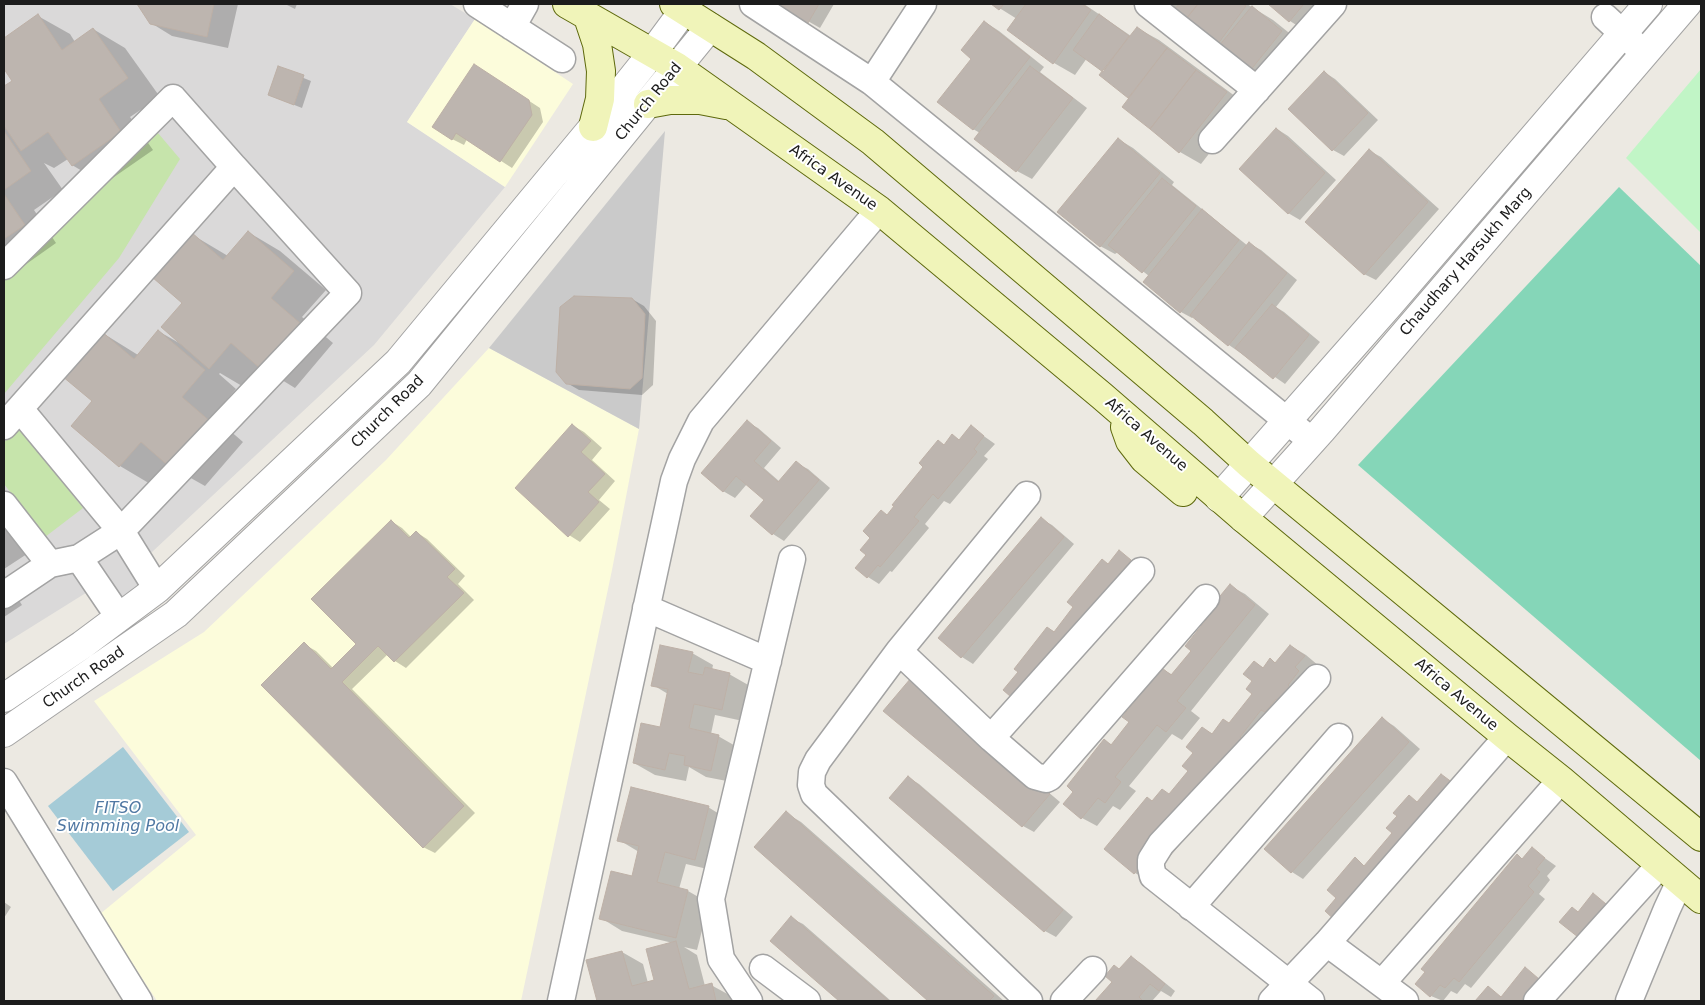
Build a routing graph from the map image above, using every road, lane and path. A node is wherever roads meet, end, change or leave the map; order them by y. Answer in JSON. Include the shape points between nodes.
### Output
{"nodes":[{"id":1,"x":477,"y":4,"type":"edge"},
{"id":2,"x":526,"y":4,"type":"edge"},
{"id":3,"x":753,"y":4,"type":"edge"},
{"id":4,"x":923,"y":4,"type":"edge"},
{"id":5,"x":1148,"y":4,"type":"edge"},
{"id":6,"x":1334,"y":4,"type":"edge"},
{"id":7,"x":1648,"y":4,"type":"edge"},
{"id":8,"x":1687,"y":4,"type":"edge"},
{"id":9,"x":679,"y":7,"type":"edge"},
{"id":10,"x":577,"y":10,"type":"edge"},
{"id":11,"x":1614,"y":25,"type":"junction"},
{"id":12,"x":512,"y":27,"type":"junction"},
{"id":13,"x":710,"y":27,"type":"junction"},
{"id":14,"x":653,"y":52,"type":"junction"},
{"id":15,"x":1644,"y":53,"type":"junction"},
{"id":16,"x":562,"y":59,"type":"dead end"},
{"id":17,"x":677,"y":67,"type":"junction"},
{"id":18,"x":872,"y":82,"type":"junction"},
{"id":19,"x":1257,"y":90,"type":"junction"},
{"id":20,"x":648,"y":104,"type":"junction"},
{"id":21,"x":732,"y":106,"type":"junction"},
{"id":22,"x":593,"y":127,"type":"junction"},
{"id":23,"x":1212,"y":140,"type":"dead end"},
{"id":24,"x":234,"y":167,"type":"junction"},
{"id":25,"x":879,"y":210,"type":"junction"},
{"id":26,"x":4,"y":266,"type":"edge"},
{"id":27,"x":1124,"y":415,"type":"junction"},
{"id":28,"x":12,"y":418,"type":"edge"},
{"id":29,"x":1287,"y":422,"type":"junction"},
{"id":30,"x":1312,"y":441,"type":"junction"},
{"id":31,"x":1249,"y":464,"type":"junction"},
{"id":32,"x":1274,"y":485,"type":"junction"},
{"id":33,"x":1027,"y":494,"type":"dead end"},
{"id":34,"x":1219,"y":498,"type":"junction"},
{"id":35,"x":4,"y":505,"type":"edge"},
{"id":36,"x":1243,"y":518,"type":"junction"},
{"id":37,"x":121,"y":531,"type":"junction"},
{"id":38,"x":78,"y":558,"type":"junction"},
{"id":39,"x":792,"y":559,"type":"dead end"},
{"id":40,"x":50,"y":564,"type":"junction"},
{"id":41,"x":1141,"y":571,"type":"dead end"},
{"id":42,"x":157,"y":589,"type":"junction"},
{"id":43,"x":4,"y":596,"type":"edge"},
{"id":44,"x":1206,"y":598,"type":"dead end"},
{"id":45,"x":646,"y":608,"type":"junction"},
{"id":46,"x":119,"y":617,"type":"junction"},
{"id":47,"x":1382,"y":633,"type":"junction"},
{"id":48,"x":899,"y":651,"type":"junction"},
{"id":49,"x":768,"y":661,"type":"junction"},
{"id":50,"x":1317,"y":678,"type":"dead end"},
{"id":51,"x":4,"y":698,"type":"edge"},
{"id":52,"x":4,"y":733,"type":"edge"},
{"id":53,"x":1339,"y":737,"type":"dead end"},
{"id":54,"x":1507,"y":737,"type":"junction"},
{"id":55,"x":990,"y":738,"type":"junction"},
{"id":56,"x":1561,"y":780,"type":"junction"},
{"id":57,"x":4,"y":782,"type":"edge"},
{"id":58,"x":1701,"y":838,"type":"edge"},
{"id":59,"x":1670,"y":873,"type":"junction"},
{"id":60,"x":1701,"y":899,"type":"edge"},
{"id":61,"x":1191,"y":907,"type":"junction"},
{"id":62,"x":1327,"y":942,"type":"junction"},
{"id":63,"x":763,"y":968,"type":"dead end"},
{"id":64,"x":1093,"y":970,"type":"dead end"},
{"id":65,"x":1382,"y":984,"type":"junction"},
{"id":66,"x":1281,"y":992,"type":"edge"},
{"id":67,"x":139,"y":1001,"type":"edge"},
{"id":68,"x":561,"y":1001,"type":"edge"},
{"id":69,"x":749,"y":1001,"type":"edge"},
{"id":70,"x":807,"y":1001,"type":"edge"},
{"id":71,"x":1029,"y":1001,"type":"edge"},
{"id":72,"x":1064,"y":1001,"type":"edge"},
{"id":73,"x":1311,"y":1001,"type":"edge"},
{"id":74,"x":1405,"y":1001,"type":"edge"},
{"id":75,"x":1537,"y":1001,"type":"edge"},
{"id":76,"x":1629,"y":1001,"type":"edge"}],
"edges":[{"from":1,"to":12,"type":"street"},
{"from":2,"to":12,"type":"street"},
{"from":3,"to":18,"type":"street"},
{"from":4,"to":18,"type":"street"},
{"from":5,"to":19,"type":"street"},
{"from":6,"to":19,"type":"street"},
{"from":7,"to":11,"type":"street","name":"Chaudhary Harsukh Marg"},
{"from":8,"to":15,"type":"street","name":"Chaudhary Harsukh Marg"},
{"from":9,"to":13,"type":"main road"},
{"from":9,"to":14,"type":"street","name":"Church Road"},
{"from":10,"to":14,"type":"main road","name":"Africa Avenue"},
{"from":10,"to":22,"type":"main road","via":[[597,44],[601,71],[600,99]]},
{"from":11,"to":15,"type":"street"},
{"from":11,"to":29,"type":"street","name":"Chaudhary Harsukh Marg"},
{"from":12,"to":16,"type":"street"},
{"from":13,"to":17,"type":"street","name":"Church Road"},
{"from":13,"to":31,"type":"main road","via":[[756,56],[873,142]]},
{"from":14,"to":17,"type":"main road","name":"Africa Avenue"},
{"from":14,"to":22,"type":"street","name":"Church Road"},
{"from":15,"to":30,"type":"street","name":"Chaudhary Harsukh Marg"},
{"from":17,"to":20,"type":"street","name":"Church Road"},
{"from":17,"to":21,"type":"main road","name":"Africa Avenue"},
{"from":18,"to":29,"type":"street"},
{"from":19,"to":23,"type":"street"},
{"from":20,"to":21,"type":"main road","via":[[700,100]]},
{"from":20,"to":52,"type":"street","name":"Church Road","via":[[419,384],[176,614]]},
{"from":21,"to":25,"type":"main road","name":"Africa Avenue"},
{"from":22,"to":42,"type":"street","name":"Church Road","via":[[398,362]]},
{"from":24,"to":26,"type":"street","via":[[173,98]]},
{"from":24,"to":28,"type":"street"},
{"from":24,"to":37,"type":"street","via":[[348,293]]},
{"from":25,"to":27,"type":"main road","name":"Africa Avenue"},
{"from":25,"to":45,"type":"street","via":[[701,421],[690,439],[674,481]]},
{"from":27,"to":34,"type":"main road","name":"Africa Avenue"},
{"from":27,"to":47,"type":"main road","via":[[1126,433],[1144,458],[1212,516],[1345,623]]},
{"from":28,"to":37,"type":"street"},
{"from":29,"to":30,"type":"street"},
{"from":29,"to":31,"type":"street","name":"Chaudhary Harsukh Marg"},
{"from":30,"to":32,"type":"street","name":"Chaudhary Harsukh Marg"},
{"from":31,"to":32,"type":"main road"},
{"from":31,"to":34,"type":"street","name":"Chaudhary Harsukh Marg"},
{"from":32,"to":36,"type":"street","name":"Chaudhary Harsukh Marg"},
{"from":32,"to":58,"type":"main road"},
{"from":33,"to":48,"type":"street"},
{"from":34,"to":36,"type":"main road","name":"Africa Avenue"},
{"from":35,"to":40,"type":"street"},
{"from":36,"to":47,"type":"main road","name":"Africa Avenue"},
{"from":37,"to":38,"type":"street"},
{"from":37,"to":42,"type":"street"},
{"from":38,"to":40,"type":"street"},
{"from":38,"to":46,"type":"street"},
{"from":39,"to":49,"type":"street"},
{"from":40,"to":43,"type":"street"},
{"from":41,"to":55,"type":"street"},
{"from":42,"to":46,"type":"street","name":"Church Road"},
{"from":44,"to":55,"type":"street","via":[[1050,777],[1041,779],[1035,776]]},
{"from":45,"to":49,"type":"street"},
{"from":45,"to":68,"type":"street"},
{"from":46,"to":51,"type":"street","name":"Church Road"},
{"from":47,"to":54,"type":"main road","name":"Africa Avenue"},
{"from":48,"to":55,"type":"street"},
{"from":48,"to":71,"type":"street","via":[[818,760],[812,772],[814,794]]},
{"from":49,"to":69,"type":"street","via":[[711,899],[721,959]]},
{"from":50,"to":61,"type":"street","via":[[1155,853],[1153,876]]},
{"from":53,"to":61,"type":"street"},
{"from":54,"to":56,"type":"main road","name":"Africa Avenue"},
{"from":54,"to":62,"type":"street"},
{"from":56,"to":59,"type":"main road","name":"Africa Avenue"},
{"from":56,"to":65,"type":"street"},
{"from":57,"to":67,"type":"street"},
{"from":59,"to":60,"type":"main road","name":"Africa Avenue"},
{"from":59,"to":75,"type":"street"},
{"from":59,"to":76,"type":"street","via":[[1667,909]]},
{"from":61,"to":66,"type":"street"},
{"from":62,"to":65,"type":"street"},
{"from":62,"to":66,"type":"street"},
{"from":63,"to":70,"type":"street"},
{"from":64,"to":72,"type":"street"},
{"from":65,"to":74,"type":"street"},
{"from":66,"to":73,"type":"street"}]}
